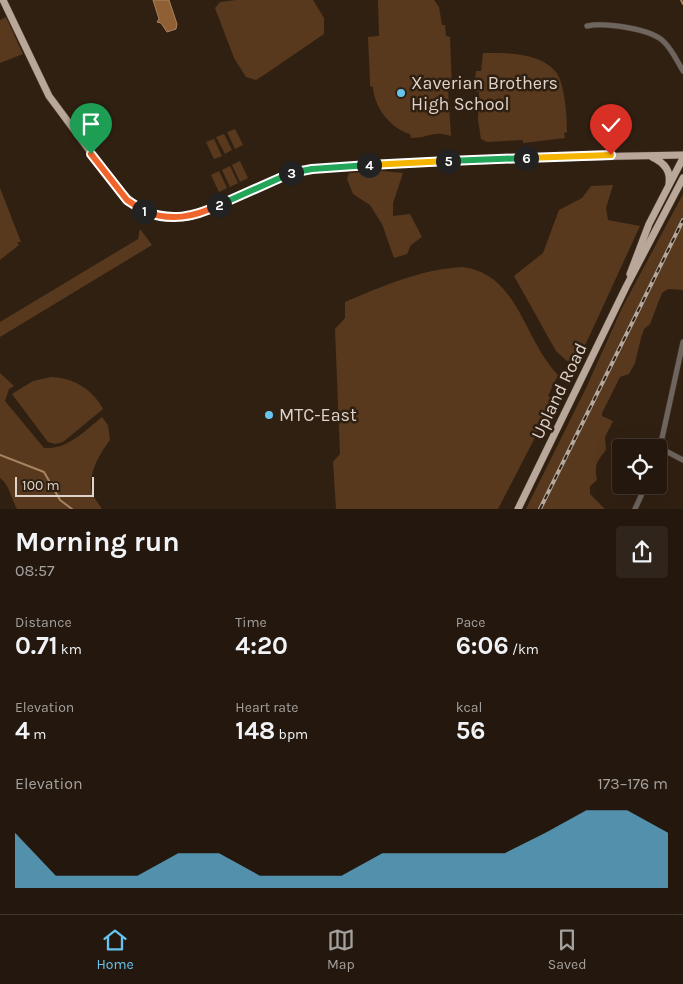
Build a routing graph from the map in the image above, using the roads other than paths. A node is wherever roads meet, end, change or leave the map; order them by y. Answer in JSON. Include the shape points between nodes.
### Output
{"nodes":[{"id":1,"x":3,"y":0,"type":"edge"},
{"id":2,"x":587,"y":26,"type":"dead end"},
{"id":3,"x":683,"y":71,"type":"edge"},
{"id":4,"x":650,"y":155,"type":"junction"},
{"id":5,"x":683,"y":157,"type":"edge"},
{"id":6,"x":683,"y":178,"type":"edge"},
{"id":7,"x":668,"y":186,"type":"junction"},
{"id":8,"x":626,"y":286,"type":"junction"},
{"id":9,"x":683,"y":342,"type":"edge"},
{"id":10,"x":681,"y":361,"type":"edge"},
{"id":11,"x":662,"y":439,"type":"edge"},
{"id":12,"x":667,"y":453,"type":"edge"},
{"id":13,"x":683,"y":460,"type":"edge"},
{"id":14,"x":642,"y":494,"type":"edge"},
{"id":15,"x":518,"y":509,"type":"edge"},
{"id":16,"x":635,"y":509,"type":"edge"}],
"edges":[{"from":1,"to":4,"type":"main road","via":[[40,80],[91,154],[127,200],[138,208],[164,217],[199,214],[273,180],[308,169]]},
{"from":2,"to":3,"type":"street","via":[[608,25],[659,38]]},
{"from":4,"to":5,"type":"main road"},
{"from":4,"to":7,"type":"main road","via":[[666,168]]},
{"from":5,"to":7,"type":"main road","name":"Upland Road"},
{"from":6,"to":8,"type":"main road","name":"Upland Road"},
{"from":7,"to":8,"type":"main road","name":"Upland Road","via":[[642,239]]},
{"from":8,"to":15,"type":"main road","name":"Upland Road"},
{"from":9,"to":10,"type":"street"},
{"from":10,"to":11,"type":"street"},
{"from":12,"to":13,"type":"street"},
{"from":14,"to":16,"type":"street"}]}
